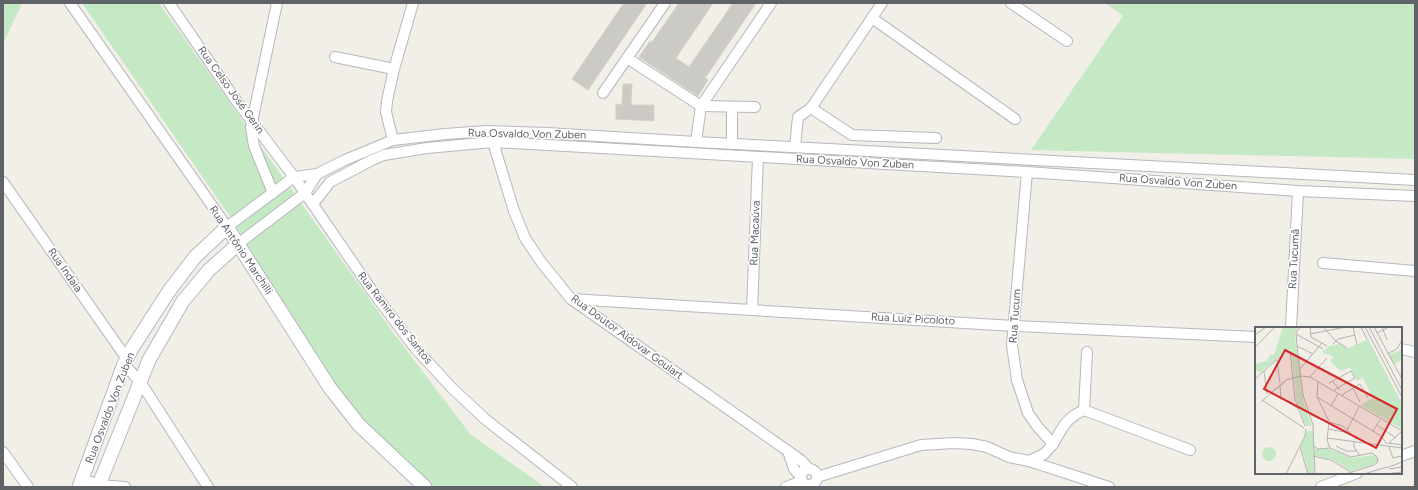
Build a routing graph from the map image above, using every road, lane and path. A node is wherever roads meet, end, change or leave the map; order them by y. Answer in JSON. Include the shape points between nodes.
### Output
{"nodes":[{"id":1,"x":70,"y":3,"type":"edge"},
{"id":2,"x":169,"y":3,"type":"edge"},
{"id":3,"x":277,"y":3,"type":"edge"},
{"id":4,"x":413,"y":3,"type":"edge"},
{"id":5,"x":664,"y":3,"type":"edge"},
{"id":6,"x":771,"y":3,"type":"edge"},
{"id":7,"x":882,"y":3,"type":"edge"},
{"id":8,"x":1011,"y":3,"type":"edge"},
{"id":9,"x":872,"y":18,"type":"junction"},
{"id":10,"x":1067,"y":41,"type":"dead end"},
{"id":11,"x":335,"y":57,"type":"dead end"},
{"id":12,"x":627,"y":58,"type":"junction"},
{"id":13,"x":394,"y":69,"type":"junction"},
{"id":14,"x":603,"y":93,"type":"dead end"},
{"id":15,"x":701,"y":106,"type":"junction"},
{"id":16,"x":732,"y":107,"type":"junction"},
{"id":17,"x":755,"y":107,"type":"dead end"},
{"id":18,"x":811,"y":108,"type":"junction"},
{"id":19,"x":1015,"y":119,"type":"dead end"},
{"id":20,"x":252,"y":121,"type":"junction"},
{"id":21,"x":936,"y":138,"type":"dead end"},
{"id":22,"x":394,"y":140,"type":"junction"},
{"id":23,"x":493,"y":142,"type":"junction"},
{"id":24,"x":696,"y":142,"type":"junction"},
{"id":25,"x":732,"y":144,"type":"junction"},
{"id":26,"x":795,"y":147,"type":"junction"},
{"id":27,"x":758,"y":157,"type":"junction"},
{"id":28,"x":1027,"y":172,"type":"junction"},
{"id":29,"x":317,"y":174,"type":"junction"},
{"id":30,"x":294,"y":177,"type":"junction"},
{"id":31,"x":1415,"y":180,"type":"edge"},
{"id":32,"x":3,"y":182,"type":"edge"},
{"id":33,"x":1298,"y":191,"type":"junction"},
{"id":34,"x":273,"y":193,"type":"junction"},
{"id":35,"x":305,"y":193,"type":"junction"},
{"id":36,"x":1415,"y":196,"type":"edge"},
{"id":37,"x":313,"y":204,"type":"junction"},
{"id":38,"x":227,"y":227,"type":"junction"},
{"id":39,"x":238,"y":244,"type":"junction"},
{"id":40,"x":1322,"y":263,"type":"dead end"},
{"id":41,"x":1415,"y":272,"type":"edge"},
{"id":42,"x":571,"y":299,"type":"junction"},
{"id":43,"x":752,"y":310,"type":"junction"},
{"id":44,"x":1014,"y":326,"type":"junction"},
{"id":45,"x":1290,"y":327,"type":"edge"},
{"id":46,"x":1255,"y":338,"type":"edge"},
{"id":47,"x":1402,"y":349,"type":"edge"},
{"id":48,"x":1087,"y":352,"type":"dead end"},
{"id":49,"x":1415,"y":352,"type":"edge"},
{"id":50,"x":126,"y":361,"type":"junction"},
{"id":51,"x":141,"y":383,"type":"junction"},
{"id":52,"x":1084,"y":410,"type":"junction"},
{"id":53,"x":1053,"y":444,"type":"junction"},
{"id":54,"x":1190,"y":450,"type":"dead end"},
{"id":55,"x":788,"y":451,"type":"junction"},
{"id":56,"x":1415,"y":451,"type":"edge"},
{"id":57,"x":3,"y":452,"type":"edge"},
{"id":58,"x":1402,"y":456,"type":"edge"},
{"id":59,"x":1029,"y":461,"type":"junction"},
{"id":60,"x":1354,"y":474,"type":"edge"},
{"id":61,"x":810,"y":482,"type":"edge"},
{"id":62,"x":81,"y":483,"type":"edge"},
{"id":63,"x":99,"y":486,"type":"edge"},
{"id":64,"x":28,"y":487,"type":"edge"},
{"id":65,"x":125,"y":487,"type":"edge"},
{"id":66,"x":208,"y":487,"type":"edge"},
{"id":67,"x":425,"y":487,"type":"edge"},
{"id":68,"x":572,"y":487,"type":"edge"},
{"id":69,"x":786,"y":487,"type":"edge"},
{"id":70,"x":1109,"y":487,"type":"edge"},
{"id":71,"x":1321,"y":487,"type":"edge"}],
"edges":[{"from":1,"to":38,"type":"street","name":"Rua Antônio Marchilli"},
{"from":2,"to":20,"type":"street","name":"Rua Celso José Gerin"},
{"from":3,"to":20,"type":"street"},
{"from":4,"to":13,"type":"street"},
{"from":5,"to":12,"type":"street"},
{"from":6,"to":15,"type":"street"},
{"from":7,"to":9,"type":"street"},
{"from":8,"to":10,"type":"street"},
{"from":9,"to":18,"type":"street"},
{"from":9,"to":19,"type":"street"},
{"from":11,"to":13,"type":"street"},
{"from":12,"to":14,"type":"street"},
{"from":12,"to":15,"type":"street"},
{"from":13,"to":22,"type":"street","via":[[386,112]]},
{"from":15,"to":16,"type":"street"},
{"from":15,"to":24,"type":"street"},
{"from":16,"to":17,"type":"street"},
{"from":16,"to":25,"type":"street"},
{"from":18,"to":21,"type":"street","via":[[852,135]]},
{"from":18,"to":26,"type":"street","via":[[798,117]]},
{"from":20,"to":30,"type":"street","name":"Rua Celso José Gerin"},
{"from":20,"to":34,"type":"street","via":[[254,146]]},
{"from":22,"to":24,"type":"street","name":"Rua Osvaldo Von Zuben","via":[[487,131]]},
{"from":22,"to":29,"type":"street","name":"Rua Osvaldo Von Zuben"},
{"from":23,"to":27,"type":"street","name":"Rua Osvaldo Von Zuben"},
{"from":23,"to":37,"type":"street","name":"Rua Osvaldo Von Zuben","via":[[384,155],[330,182]]},
{"from":23,"to":42,"type":"street","name":"Rua Doutor Aldovar Goulart","via":[[525,238]]},
{"from":24,"to":25,"type":"street","name":"Rua Osvaldo Von Zuben"},
{"from":25,"to":26,"type":"street","name":"Rua Osvaldo Von Zuben"},
{"from":26,"to":31,"type":"street","name":"Rua Osvaldo Von Zuben"},
{"from":27,"to":28,"type":"street","name":"Rua Osvaldo Von Zuben"},
{"from":27,"to":43,"type":"street","name":"Rua Macaúva"},
{"from":28,"to":33,"type":"street","name":"Rua Osvaldo Von Zuben"},
{"from":28,"to":44,"type":"street","name":"Rua Tucum"},
{"from":29,"to":30,"type":"street","name":"Rua Osvaldo Von Zuben"},
{"from":29,"to":35,"type":"street","name":"Rua Osvaldo Von Zuben"},
{"from":30,"to":34,"type":"street","name":"Rua Osvaldo Von Zuben"},
{"from":30,"to":35,"type":"street","name":"Rua Ramiro dos Santos"},
{"from":32,"to":50,"type":"street","name":"Rua Indaia"},
{"from":33,"to":36,"type":"street","name":"Rua Osvaldo Von Zuben"},
{"from":33,"to":45,"type":"street","name":"Rua Tucumã"},
{"from":34,"to":38,"type":"street","name":"Rua Osvaldo Von Zuben"},
{"from":35,"to":37,"type":"street","name":"Rua Ramiro dos Santos"},
{"from":35,"to":39,"type":"street","name":"Rua Osvaldo Von Zuben"},
{"from":37,"to":68,"type":"street","name":"Rua Ramiro dos Santos","via":[[373,292],[420,354],[485,419]]},
{"from":38,"to":39,"type":"street","name":"Rua Antônio Marchilli"},
{"from":38,"to":50,"type":"street","name":"Rua Osvaldo Von Zuben","via":[[195,257],[169,291]]},
{"from":39,"to":51,"type":"street","name":"Rua Osvaldo Von Zuben","via":[[209,270],[183,301],[149,360]]},
{"from":39,"to":67,"type":"street","name":"Rua Antônio Marchilli","via":[[330,388],[359,425]]},
{"from":40,"to":41,"type":"street"},
{"from":42,"to":43,"type":"street","name":"Rua Luíz Picoloto"},
{"from":42,"to":55,"type":"street","name":"Rua Doutor Aldovar Goulart"},
{"from":43,"to":44,"type":"street","name":"Rua Luíz Picoloto"},
{"from":44,"to":46,"type":"street","name":"Rua Luíz Picoloto"},
{"from":44,"to":53,"type":"street","name":"Rua Tucum","via":[[1012,345],[1017,380],[1028,413]]},
{"from":47,"to":49,"type":"street"},
{"from":48,"to":52,"type":"street"},
{"from":50,"to":51,"type":"street","name":"Rua Indaia"},
{"from":50,"to":62,"type":"street","name":"Rua Osvaldo Von Zuben"},
{"from":51,"to":63,"type":"street","name":"Rua Osvaldo Von Zuben"},
{"from":51,"to":66,"type":"street","name":"Rua Indaia"},
{"from":52,"to":53,"type":"street","via":[[1066,422]]},
{"from":52,"to":54,"type":"street"},
{"from":53,"to":59,"type":"street","via":[[1044,454]]},
{"from":55,"to":61,"type":"street","via":[[794,468]]},
{"from":55,"to":61,"type":"street","name":"Rua Doutor Aldovar Goulart","via":[[813,470]]},
{"from":56,"to":58,"type":"street"},
{"from":57,"to":64,"type":"street"},
{"from":59,"to":61,"type":"street","via":[[972,444],[921,445]]},
{"from":59,"to":70,"type":"street"},
{"from":60,"to":71,"type":"street"},
{"from":61,"to":69,"type":"street"},
{"from":62,"to":63,"type":"street"},
{"from":63,"to":65,"type":"street"}]}
